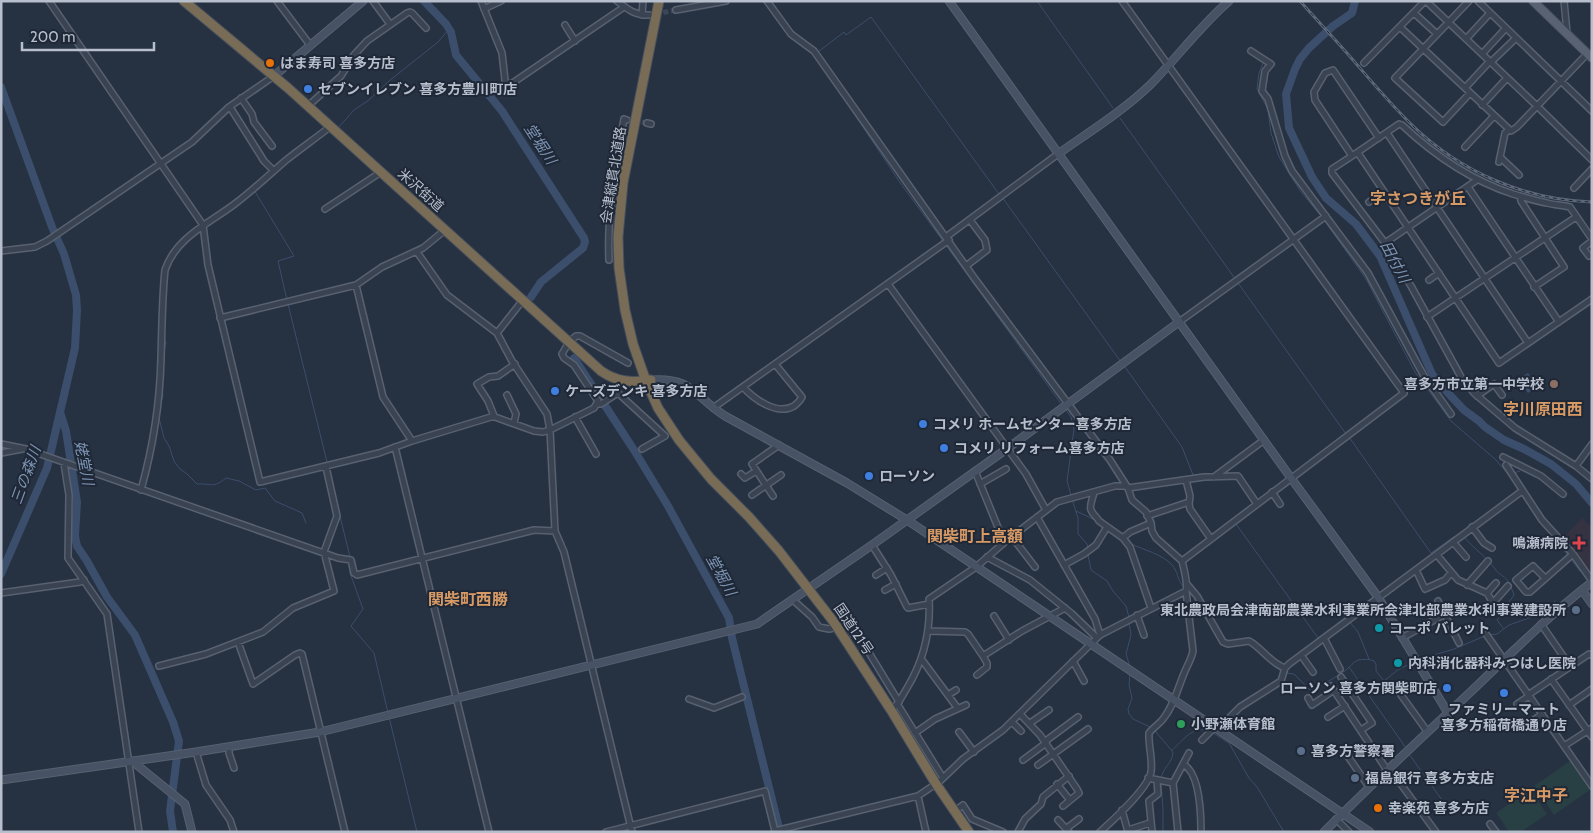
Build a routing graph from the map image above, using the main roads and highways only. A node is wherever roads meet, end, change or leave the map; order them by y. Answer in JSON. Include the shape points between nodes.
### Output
{"nodes":[{"id":1,"x":184,"y":1,"type":"edge"},
{"id":2,"x":659,"y":1,"type":"edge"},
{"id":3,"x":664,"y":1,"type":"edge"},
{"id":4,"x":1533,"y":1,"type":"edge"},
{"id":5,"x":1589,"y":56,"type":"edge"},
{"id":6,"x":648,"y":380,"type":"junction"},
{"id":7,"x":694,"y":458,"type":"junction"},
{"id":8,"x":969,"y":832,"type":"edge"}],
"edges":[{"from":1,"to":6,"type":"highway","name":"米沢街道","via":[[331,126],[610,377],[622,381]]},
{"from":2,"to":6,"type":"highway","name":"会津縦貫北道路","via":[[623,183],[619,229],[624,310],[633,344]]},
{"from":3,"to":6,"type":"highway","name":"会津縦貫北道路","via":[[625,209],[624,268],[630,309]]},
{"from":4,"to":5,"type":"main road"},
{"from":6,"to":7,"type":"highway","name":"国道121号"},
{"from":6,"to":7,"type":"highway","name":"国道121号","via":[[667,432],[676,437]]},
{"from":7,"to":8,"type":"highway","name":"国道121号","via":[[773,544],[896,706]]}]}
